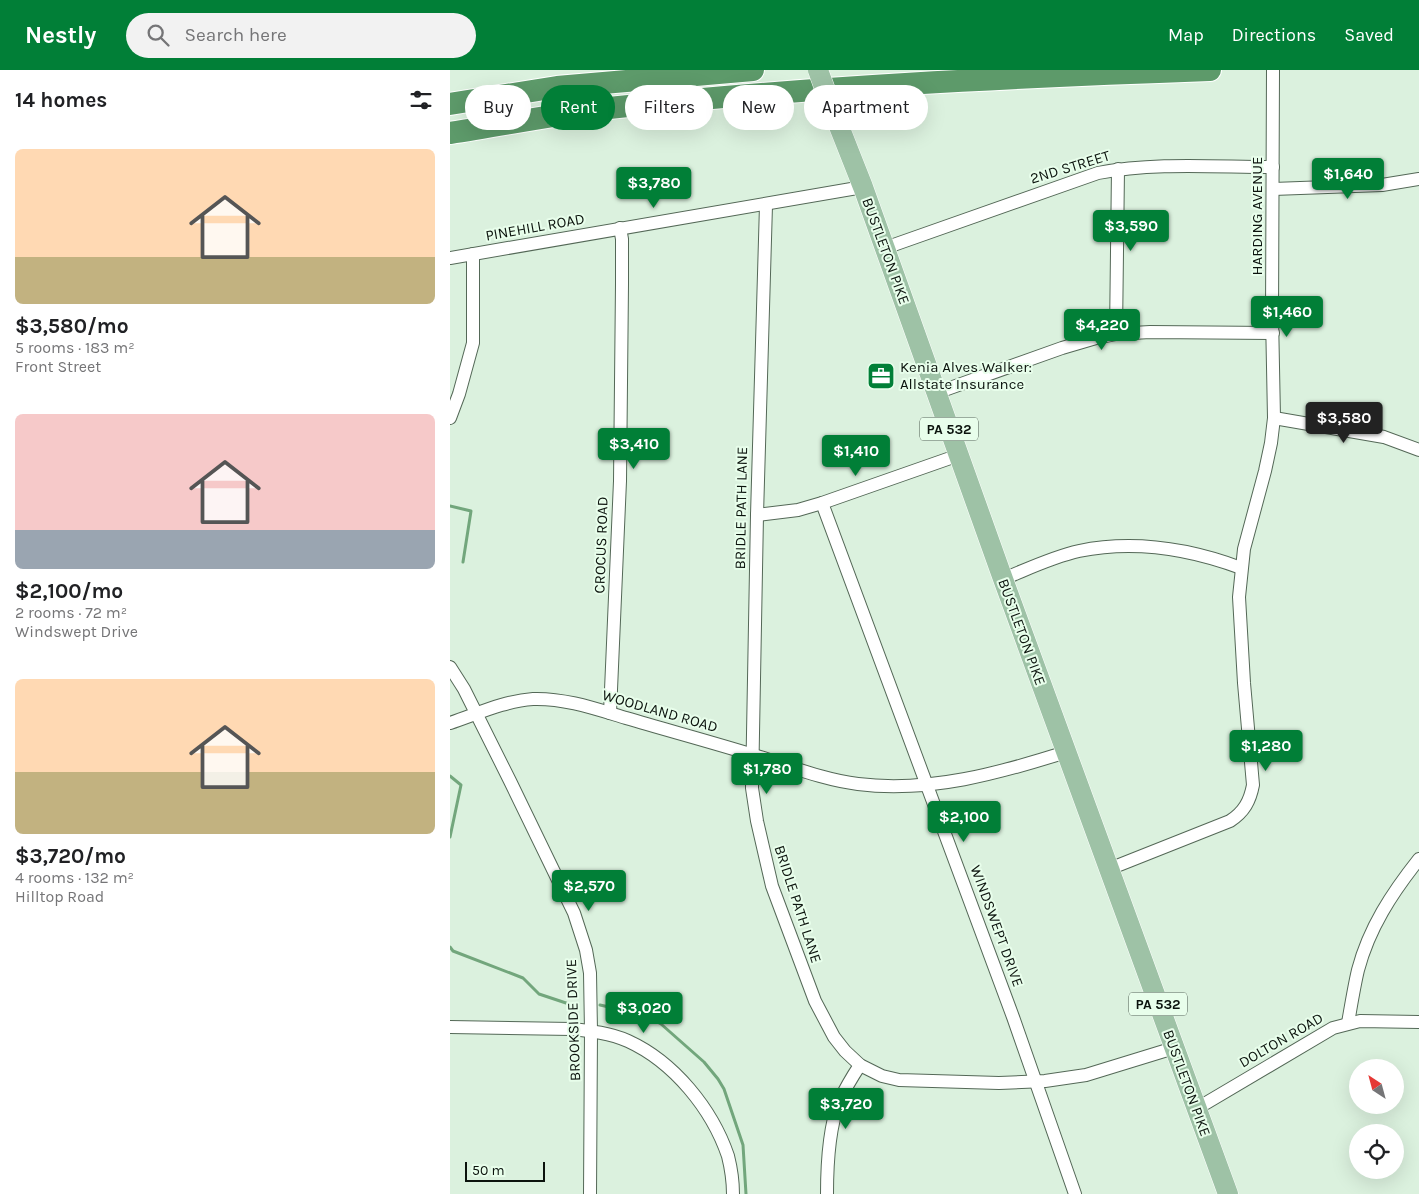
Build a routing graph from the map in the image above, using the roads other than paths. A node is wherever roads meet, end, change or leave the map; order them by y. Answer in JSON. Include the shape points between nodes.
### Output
{"nodes":[{"id":1,"x":752,"y":70,"type":"edge"},
{"id":2,"x":818,"y":70,"type":"edge"},
{"id":3,"x":1210,"y":70,"type":"edge"},
{"id":4,"x":1273,"y":70,"type":"edge"},
{"id":5,"x":450,"y":104,"type":"edge"},
{"id":6,"x":450,"y":133,"type":"edge"},
{"id":7,"x":1273,"y":167,"type":"junction"},
{"id":8,"x":1118,"y":169,"type":"junction"},
{"id":9,"x":1419,"y":179,"type":"edge"},
{"id":10,"x":863,"y":187,"type":"junction"},
{"id":11,"x":1273,"y":188,"type":"junction"},
{"id":12,"x":766,"y":205,"type":"junction"},
{"id":13,"x":620,"y":228,"type":"junction"},
{"id":14,"x":885,"y":248,"type":"junction"},
{"id":15,"x":473,"y":254,"type":"junction"},
{"id":16,"x":450,"y":258,"type":"edge"},
{"id":17,"x":1273,"y":333,"type":"junction"},
{"id":18,"x":1116,"y":334,"type":"junction"},
{"id":19,"x":936,"y":393,"type":"junction"},
{"id":20,"x":450,"y":418,"type":"edge"},
{"id":21,"x":1274,"y":418,"type":"junction"},
{"id":22,"x":1419,"y":450,"type":"edge"},
{"id":23,"x":959,"y":455,"type":"junction"},
{"id":24,"x":822,"y":503,"type":"junction"},
{"id":25,"x":757,"y":515,"type":"junction"},
{"id":26,"x":1241,"y":568,"type":"junction"},
{"id":27,"x":1003,"y":580,"type":"junction"},
{"id":28,"x":450,"y":667,"type":"edge"},
{"id":29,"x":610,"y":713,"type":"junction"},
{"id":30,"x":476,"y":714,"type":"junction"},
{"id":31,"x":450,"y":724,"type":"edge"},
{"id":32,"x":1066,"y":752,"type":"junction"},
{"id":33,"x":752,"y":755,"type":"junction"},
{"id":34,"x":927,"y":784,"type":"junction"},
{"id":35,"x":1419,"y":859,"type":"edge"},
{"id":36,"x":1109,"y":868,"type":"junction"},
{"id":37,"x":1419,"y":1022,"type":"edge"},
{"id":38,"x":1348,"y":1023,"type":"junction"},
{"id":39,"x":450,"y":1027,"type":"edge"},
{"id":40,"x":591,"y":1031,"type":"junction"},
{"id":41,"x":1174,"y":1048,"type":"junction"},
{"id":42,"x":860,"y":1065,"type":"junction"},
{"id":43,"x":1035,"y":1081,"type":"junction"},
{"id":44,"x":1196,"y":1109,"type":"junction"},
{"id":45,"x":590,"y":1194,"type":"edge"},
{"id":46,"x":733,"y":1194,"type":"edge"},
{"id":47,"x":827,"y":1194,"type":"edge"},
{"id":48,"x":1075,"y":1194,"type":"edge"},
{"id":49,"x":1228,"y":1194,"type":"edge"}],
"edges":[{"from":1,"to":5,"type":"highway","via":[[557,87]]},
{"from":2,"to":10,"type":"main road","name":"BUSTLETON PIKE","number":"PA 532","bridge":true},
{"from":3,"to":6,"type":"highway","via":[[1035,76],[800,91],[607,109]]},
{"from":4,"to":7,"type":"street","name":"HARDING AVENUE"},
{"from":7,"to":8,"type":"street","name":"2ND STREET"},
{"from":7,"to":11,"type":"street","name":"HARDING AVENUE"},
{"from":8,"to":14,"type":"street","name":"2ND STREET","via":[[1098,173]]},
{"from":8,"to":18,"type":"street"},
{"from":9,"to":11,"type":"street","via":[[1382,185]]},
{"from":10,"to":12,"type":"street","name":"PINEHILL ROAD"},
{"from":10,"to":14,"type":"main road","name":"BUSTLETON PIKE","number":"PA 532"},
{"from":11,"to":17,"type":"street","name":"HARDING AVENUE"},
{"from":12,"to":13,"type":"street","name":"PINEHILL ROAD"},
{"from":12,"to":25,"type":"street","name":"BRIDLE PATH LANE"},
{"from":13,"to":15,"type":"street","name":"PINEHILL ROAD"},
{"from":13,"to":29,"type":"street","name":"CROCUS ROAD","via":[[620,481]]},
{"from":14,"to":19,"type":"main road","name":"BUSTLETON PIKE","number":"PA 532"},
{"from":15,"to":16,"type":"street","name":"PINEHILL ROAD"},
{"from":15,"to":20,"type":"street","via":[[473,343],[460,394]]},
{"from":17,"to":18,"type":"street"},
{"from":17,"to":21,"type":"street","name":"HARDING AVENUE"},
{"from":18,"to":19,"type":"street","via":[[1062,348]]},
{"from":19,"to":23,"type":"main road","name":"BUSTLETON PIKE","number":"PA 532"},
{"from":21,"to":22,"type":"street","via":[[1384,437]]},
{"from":21,"to":26,"type":"street","name":"HARDING AVENUE","via":[[1265,471]]},
{"from":23,"to":24,"type":"street"},
{"from":23,"to":27,"type":"main road","name":"BUSTLETON PIKE","number":"PA 532"},
{"from":24,"to":25,"type":"street","via":[[798,510]]},
{"from":24,"to":34,"type":"street","name":"WINDSWEPT DRIVE"},
{"from":25,"to":33,"type":"street","name":"BRIDLE PATH LANE"},
{"from":26,"to":27,"type":"street","via":[[1184,551],[1147,547],[1101,548],[1057,557]]},
{"from":26,"to":36,"type":"street","name":"HARDING AVENUE","via":[[1239,616],[1253,785],[1251,796],[1246,807],[1230,821]]},
{"from":27,"to":32,"type":"main road","name":"BUSTLETON PIKE","number":"PA 532"},
{"from":28,"to":30,"type":"street","name":"BROOKSIDE DRIVE"},
{"from":29,"to":30,"type":"street","name":"WOODLAND ROAD","via":[[570,702],[532,699]]},
{"from":29,"to":33,"type":"street","name":"WOODLAND ROAD"},
{"from":30,"to":31,"type":"street","name":"WOODLAND ROAD"},
{"from":30,"to":40,"type":"street","name":"BROOKSIDE DRIVE","via":[[580,927],[590,973]]},
{"from":32,"to":34,"type":"street","name":"WOODLAND ROAD","via":[[992,774]]},
{"from":32,"to":36,"type":"main road","name":"BUSTLETON PIKE","number":"PA 532"},
{"from":33,"to":34,"type":"street","name":"WOODLAND ROAD","via":[[842,782],[874,786]]},
{"from":33,"to":42,"type":"street","name":"BRIDLE PATH LANE","via":[[757,821],[775,895],[820,1013],[834,1037]]},
{"from":34,"to":43,"type":"street","name":"WINDSWEPT DRIVE"},
{"from":35,"to":38,"type":"street","via":[[1394,892],[1369,938],[1358,972]]},
{"from":36,"to":41,"type":"main road","name":"BUSTLETON PIKE","number":"PA 532"},
{"from":37,"to":38,"type":"street","name":"DOLTON ROAD","via":[[1374,1020]]},
{"from":38,"to":44,"type":"street","name":"DOLTON ROAD","via":[[1327,1032]]},
{"from":39,"to":40,"type":"street"},
{"from":40,"to":45,"type":"street","name":"BROOKSIDE DRIVE"},
{"from":40,"to":46,"type":"street","via":[[627,1041],[647,1051],[688,1088],[722,1142],[728,1157]]},
{"from":41,"to":43,"type":"street","name":"BRIDLE PATH LANE","via":[[1086,1075]]},
{"from":41,"to":44,"type":"main road","name":"BUSTLETON PIKE","number":"PA 532"},
{"from":42,"to":43,"type":"street","name":"BRIDLE PATH LANE","via":[[899,1080]]},
{"from":42,"to":47,"type":"street","via":[[845,1088],[834,1121]]},
{"from":43,"to":48,"type":"street","name":"WINDSWEPT DRIVE"},
{"from":44,"to":49,"type":"main road","name":"BUSTLETON PIKE","number":"PA 532"}]}
